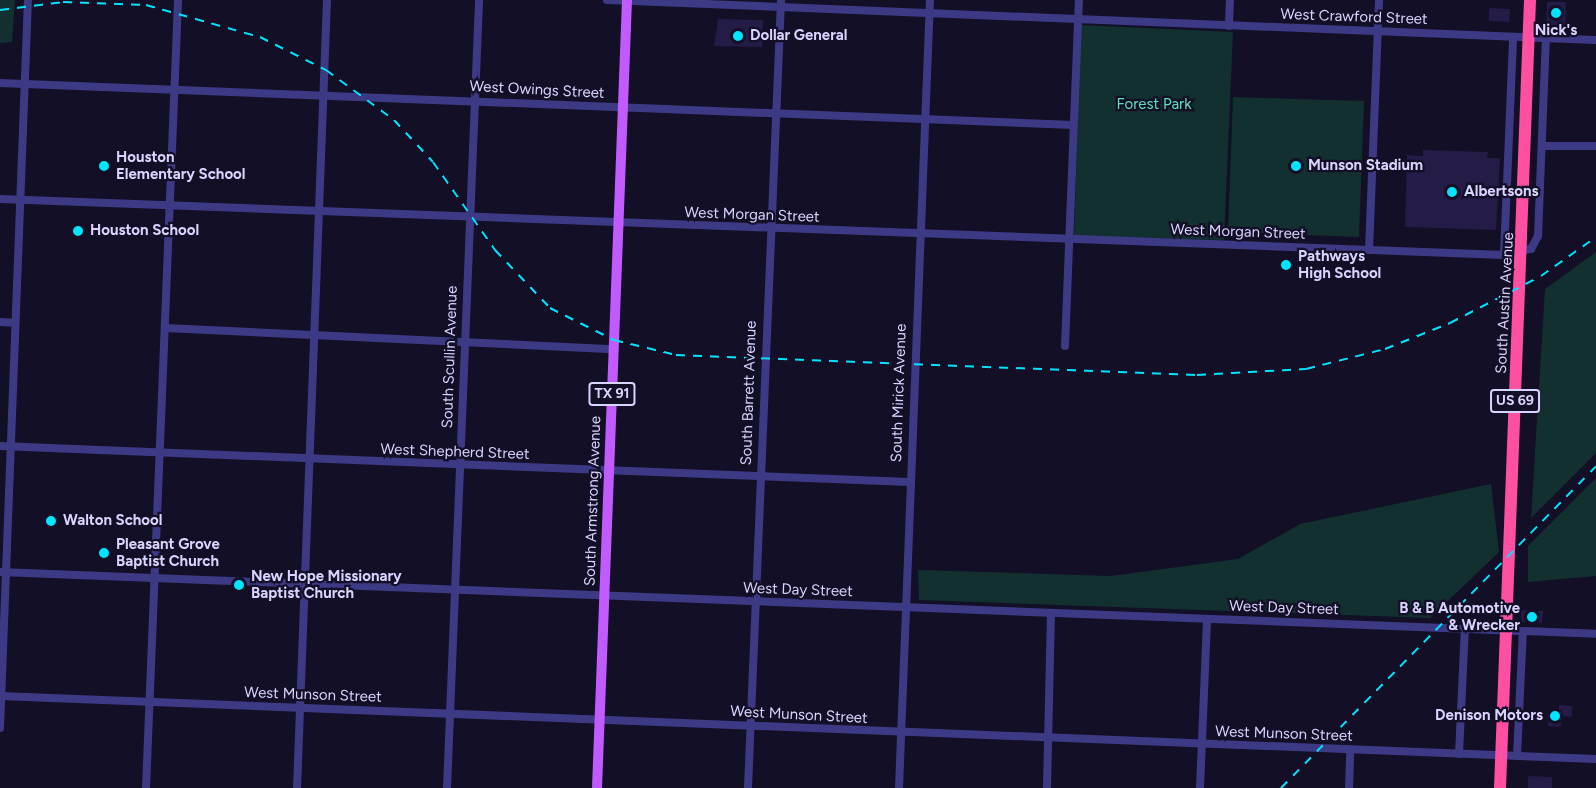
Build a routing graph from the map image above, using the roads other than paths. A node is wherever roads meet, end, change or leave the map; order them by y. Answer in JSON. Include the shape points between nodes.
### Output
{"nodes":[{"id":1,"x":28,"y":0,"type":"edge"},
{"id":2,"x":178,"y":0,"type":"edge"},
{"id":3,"x":327,"y":0,"type":"edge"},
{"id":4,"x":479,"y":0,"type":"edge"},
{"id":5,"x":607,"y":0,"type":"edge"},
{"id":6,"x":930,"y":0,"type":"edge"},
{"id":7,"x":1078,"y":0,"type":"edge"},
{"id":8,"x":1230,"y":0,"type":"edge"},
{"id":9,"x":1379,"y":0,"type":"edge"},
{"id":10,"x":1530,"y":0,"type":"edge"},
{"id":11,"x":627,"y":1,"type":"edge"},
{"id":12,"x":781,"y":3,"type":"edge"},
{"id":13,"x":930,"y":12,"type":"junction"},
{"id":14,"x":1078,"y":18,"type":"junction"},
{"id":15,"x":1229,"y":26,"type":"junction"},
{"id":16,"x":1377,"y":31,"type":"junction"},
{"id":17,"x":1513,"y":37,"type":"junction"},
{"id":18,"x":1529,"y":38,"type":"junction"},
{"id":19,"x":1546,"y":38,"type":"junction"},
{"id":20,"x":1596,"y":40,"type":"edge"},
{"id":21,"x":0,"y":83,"type":"edge"},
{"id":22,"x":25,"y":83,"type":"junction"},
{"id":23,"x":174,"y":90,"type":"junction"},
{"id":24,"x":325,"y":96,"type":"junction"},
{"id":25,"x":476,"y":100,"type":"junction"},
{"id":26,"x":624,"y":108,"type":"junction"},
{"id":27,"x":775,"y":114,"type":"junction"},
{"id":28,"x":924,"y":120,"type":"junction"},
{"id":29,"x":1073,"y":125,"type":"junction"},
{"id":30,"x":1542,"y":146,"type":"junction"},
{"id":31,"x":1596,"y":146,"type":"edge"},
{"id":32,"x":0,"y":199,"type":"edge"},
{"id":33,"x":20,"y":200,"type":"junction"},
{"id":34,"x":170,"y":206,"type":"junction"},
{"id":35,"x":319,"y":210,"type":"junction"},
{"id":36,"x":472,"y":215,"type":"junction"},
{"id":37,"x":620,"y":222,"type":"junction"},
{"id":38,"x":772,"y":230,"type":"junction"},
{"id":39,"x":919,"y":234,"type":"junction"},
{"id":40,"x":1069,"y":239,"type":"junction"},
{"id":41,"x":1369,"y":250,"type":"junction"},
{"id":42,"x":1504,"y":255,"type":"junction"},
{"id":43,"x":0,"y":322,"type":"edge"},
{"id":44,"x":15,"y":323,"type":"junction"},
{"id":45,"x":165,"y":328,"type":"junction"},
{"id":46,"x":314,"y":334,"type":"junction"},
{"id":47,"x":463,"y":343,"type":"junction"},
{"id":48,"x":1065,"y":346,"type":"dead end"},
{"id":49,"x":614,"y":349,"type":"junction"},
{"id":50,"x":0,"y":446,"type":"edge"},
{"id":51,"x":11,"y":446,"type":"junction"},
{"id":52,"x":161,"y":454,"type":"junction"},
{"id":53,"x":310,"y":459,"type":"junction"},
{"id":54,"x":460,"y":466,"type":"junction"},
{"id":55,"x":609,"y":471,"type":"junction"},
{"id":56,"x":759,"y":477,"type":"junction"},
{"id":57,"x":909,"y":482,"type":"junction"},
{"id":58,"x":3,"y":572,"type":"edge"},
{"id":59,"x":156,"y":578,"type":"junction"},
{"id":60,"x":305,"y":584,"type":"junction"},
{"id":61,"x":457,"y":590,"type":"junction"},
{"id":62,"x":605,"y":596,"type":"junction"},
{"id":63,"x":754,"y":602,"type":"junction"},
{"id":64,"x":905,"y":607,"type":"junction"},
{"id":65,"x":1051,"y":613,"type":"junction"},
{"id":66,"x":1207,"y":619,"type":"junction"},
{"id":67,"x":1465,"y":629,"type":"junction"},
{"id":68,"x":1523,"y":631,"type":"junction"},
{"id":69,"x":1596,"y":634,"type":"edge"},
{"id":70,"x":1,"y":696,"type":"edge"},
{"id":71,"x":150,"y":702,"type":"junction"},
{"id":72,"x":300,"y":708,"type":"junction"},
{"id":73,"x":450,"y":714,"type":"junction"},
{"id":74,"x":599,"y":720,"type":"junction"},
{"id":75,"x":751,"y":725,"type":"junction"},
{"id":76,"x":0,"y":728,"type":"edge"},
{"id":77,"x":901,"y":734,"type":"junction"},
{"id":78,"x":1049,"y":739,"type":"junction"},
{"id":79,"x":1203,"y":744,"type":"junction"},
{"id":80,"x":1350,"y":750,"type":"junction"},
{"id":81,"x":1459,"y":754,"type":"junction"},
{"id":82,"x":1501,"y":755,"type":"junction"},
{"id":83,"x":1517,"y":756,"type":"junction"},
{"id":84,"x":1596,"y":759,"type":"edge"},
{"id":85,"x":147,"y":788,"type":"edge"},
{"id":86,"x":297,"y":788,"type":"edge"},
{"id":87,"x":447,"y":788,"type":"edge"},
{"id":88,"x":597,"y":788,"type":"edge"},
{"id":89,"x":748,"y":788,"type":"edge"},
{"id":90,"x":899,"y":788,"type":"edge"},
{"id":91,"x":1047,"y":788,"type":"edge"},
{"id":92,"x":1200,"y":788,"type":"edge"},
{"id":93,"x":1349,"y":788,"type":"edge"},
{"id":94,"x":1500,"y":788,"type":"edge"}],
"edges":[{"from":1,"to":22,"type":"street"},
{"from":2,"to":23,"type":"street"},
{"from":3,"to":24,"type":"street"},
{"from":4,"to":25,"type":"street","name":"South Scullin Avenue"},
{"from":5,"to":11,"type":"street","name":"West Crawford Street"},
{"from":6,"to":13,"type":"street","name":"South Mirick Avenue"},
{"from":7,"to":14,"type":"street"},
{"from":8,"to":15,"type":"street"},
{"from":9,"to":16,"type":"street"},
{"from":10,"to":18,"type":"highway","name":"South Austin Avenue","number":"US 69"},
{"from":11,"to":12,"type":"street","name":"West Crawford Street"},
{"from":11,"to":26,"type":"main road","name":"South Armstrong Avenue","number":"TX 91"},
{"from":12,"to":13,"type":"street","name":"West Crawford Street"},
{"from":12,"to":27,"type":"street","name":"South Barrett Avenue"},
{"from":13,"to":14,"type":"street","name":"West Crawford Street"},
{"from":13,"to":28,"type":"street","name":"South Mirick Avenue"},
{"from":14,"to":15,"type":"street","name":"West Crawford Street"},
{"from":14,"to":29,"type":"street"},
{"from":15,"to":16,"type":"street","name":"West Crawford Street"},
{"from":16,"to":17,"type":"street","name":"West Crawford Street"},
{"from":16,"to":41,"type":"street"},
{"from":17,"to":18,"type":"street","name":"West Crawford Street"},
{"from":17,"to":42,"type":"street"},
{"from":18,"to":19,"type":"street","name":"West Crawford Street"},
{"from":18,"to":82,"type":"highway","name":"South Austin Avenue","number":"US 69"},
{"from":19,"to":20,"type":"street","name":"West Crawford Street"},
{"from":19,"to":30,"type":"street","name":"West Morgan Street"},
{"from":21,"to":22,"type":"street","name":"West Owings Street"},
{"from":22,"to":23,"type":"street","name":"West Owings Street"},
{"from":22,"to":33,"type":"street"},
{"from":23,"to":24,"type":"street","name":"West Owings Street"},
{"from":23,"to":34,"type":"street"},
{"from":24,"to":25,"type":"street","name":"West Owings Street"},
{"from":24,"to":35,"type":"street"},
{"from":25,"to":26,"type":"street","name":"West Owings Street"},
{"from":25,"to":36,"type":"street","name":"South Scullin Avenue"},
{"from":26,"to":27,"type":"street","name":"West Owings Street"},
{"from":26,"to":37,"type":"main road","name":"South Armstrong Avenue","number":"TX 91"},
{"from":27,"to":28,"type":"street","name":"West Owings Street"},
{"from":27,"to":38,"type":"street","name":"South Barrett Avenue"},
{"from":28,"to":29,"type":"street","name":"West Owings Street"},
{"from":28,"to":39,"type":"street","name":"South Mirick Avenue"},
{"from":29,"to":40,"type":"street"},
{"from":30,"to":31,"type":"street"},
{"from":30,"to":42,"type":"street","name":"West Morgan Street","via":[[1538,236],[1531,249]]},
{"from":32,"to":33,"type":"street","name":"West Morgan Street"},
{"from":33,"to":34,"type":"street","name":"West Morgan Street"},
{"from":33,"to":44,"type":"street"},
{"from":34,"to":35,"type":"street","name":"West Morgan Street"},
{"from":34,"to":45,"type":"street"},
{"from":35,"to":36,"type":"street","name":"West Morgan Street"},
{"from":35,"to":46,"type":"street"},
{"from":36,"to":37,"type":"street","name":"West Morgan Street"},
{"from":36,"to":47,"type":"street","name":"South Scullin Avenue"},
{"from":37,"to":38,"type":"street","name":"West Morgan Street"},
{"from":37,"to":49,"type":"main road","name":"South Armstrong Avenue","number":"TX 91"},
{"from":38,"to":39,"type":"street","name":"West Morgan Street"},
{"from":38,"to":56,"type":"street","name":"South Barrett Avenue"},
{"from":39,"to":40,"type":"street","name":"West Morgan Street"},
{"from":39,"to":57,"type":"street","name":"South Mirick Avenue"},
{"from":40,"to":41,"type":"street","name":"West Morgan Street"},
{"from":40,"to":48,"type":"street"},
{"from":41,"to":42,"type":"street","name":"West Morgan Street"},
{"from":43,"to":44,"type":"street"},
{"from":44,"to":51,"type":"street"},
{"from":45,"to":46,"type":"street"},
{"from":45,"to":52,"type":"street"},
{"from":46,"to":47,"type":"street"},
{"from":46,"to":53,"type":"street"},
{"from":47,"to":49,"type":"street"},
{"from":47,"to":54,"type":"street","name":"South Scullin Avenue"},
{"from":49,"to":55,"type":"main road","name":"South Armstrong Avenue","number":"TX 91"},
{"from":50,"to":51,"type":"street","name":"West Shepherd Street"},
{"from":51,"to":52,"type":"street","name":"West Shepherd Street"},
{"from":51,"to":58,"type":"street"},
{"from":52,"to":53,"type":"street","name":"West Shepherd Street"},
{"from":52,"to":59,"type":"street"},
{"from":53,"to":54,"type":"street","name":"West Shepherd Street"},
{"from":53,"to":60,"type":"street"},
{"from":54,"to":55,"type":"street","name":"West Shepherd Street"},
{"from":54,"to":61,"type":"street","name":"South Scullin Avenue"},
{"from":55,"to":56,"type":"street","name":"West Shepherd Street"},
{"from":55,"to":62,"type":"main road","name":"South Armstrong Avenue","number":"TX 91"},
{"from":56,"to":57,"type":"street","name":"West Shepherd Street"},
{"from":56,"to":63,"type":"street","name":"South Barrett Avenue"},
{"from":57,"to":64,"type":"street","name":"South Mirick Avenue"},
{"from":58,"to":59,"type":"street","name":"West Day Street"},
{"from":58,"to":70,"type":"street"},
{"from":59,"to":60,"type":"street","name":"West Day Street"},
{"from":59,"to":71,"type":"street"},
{"from":60,"to":61,"type":"street","name":"West Day Street"},
{"from":60,"to":72,"type":"street"},
{"from":61,"to":62,"type":"street","name":"West Day Street"},
{"from":61,"to":73,"type":"street","name":"South Scullin Avenue"},
{"from":62,"to":63,"type":"street","name":"West Day Street"},
{"from":62,"to":74,"type":"main road","name":"South Armstrong Avenue","number":"TX 91"},
{"from":63,"to":64,"type":"street","name":"West Day Street"},
{"from":63,"to":75,"type":"street","name":"South Barrett Avenue"},
{"from":64,"to":65,"type":"street","name":"West Day Street"},
{"from":64,"to":77,"type":"street","name":"South Mirick Avenue"},
{"from":65,"to":66,"type":"street","name":"West Day Street"},
{"from":65,"to":78,"type":"street"},
{"from":66,"to":67,"type":"street","name":"West Day Street"},
{"from":66,"to":79,"type":"street"},
{"from":67,"to":68,"type":"street","name":"West Day Street"},
{"from":67,"to":81,"type":"street"},
{"from":68,"to":69,"type":"street","name":"West Day Street"},
{"from":68,"to":83,"type":"street"},
{"from":70,"to":71,"type":"street","name":"West Munson Street"},
{"from":70,"to":76,"type":"street"},
{"from":71,"to":72,"type":"street","name":"West Munson Street"},
{"from":71,"to":85,"type":"street"},
{"from":72,"to":73,"type":"street","name":"West Munson Street"},
{"from":72,"to":86,"type":"street"},
{"from":73,"to":74,"type":"street","name":"West Munson Street"},
{"from":73,"to":87,"type":"street","name":"South Scullin Avenue"},
{"from":74,"to":75,"type":"street","name":"West Munson Street"},
{"from":74,"to":88,"type":"main road","name":"South Armstrong Avenue","number":"TX 91"},
{"from":75,"to":77,"type":"street","name":"West Munson Street"},
{"from":75,"to":89,"type":"street","name":"South Barrett Avenue"},
{"from":77,"to":78,"type":"street","name":"West Munson Street"},
{"from":77,"to":90,"type":"street","name":"South Mirick Avenue"},
{"from":78,"to":79,"type":"street","name":"West Munson Street"},
{"from":78,"to":91,"type":"street"},
{"from":79,"to":80,"type":"street","name":"West Munson Street"},
{"from":79,"to":92,"type":"street"},
{"from":80,"to":81,"type":"street","name":"West Munson Street"},
{"from":80,"to":93,"type":"street"},
{"from":81,"to":82,"type":"street","name":"West Munson Street"},
{"from":82,"to":83,"type":"street","name":"West Munson Street"},
{"from":82,"to":94,"type":"highway","name":"South Austin Avenue","number":"US 69"},
{"from":83,"to":84,"type":"street","name":"West Munson Street"}]}
